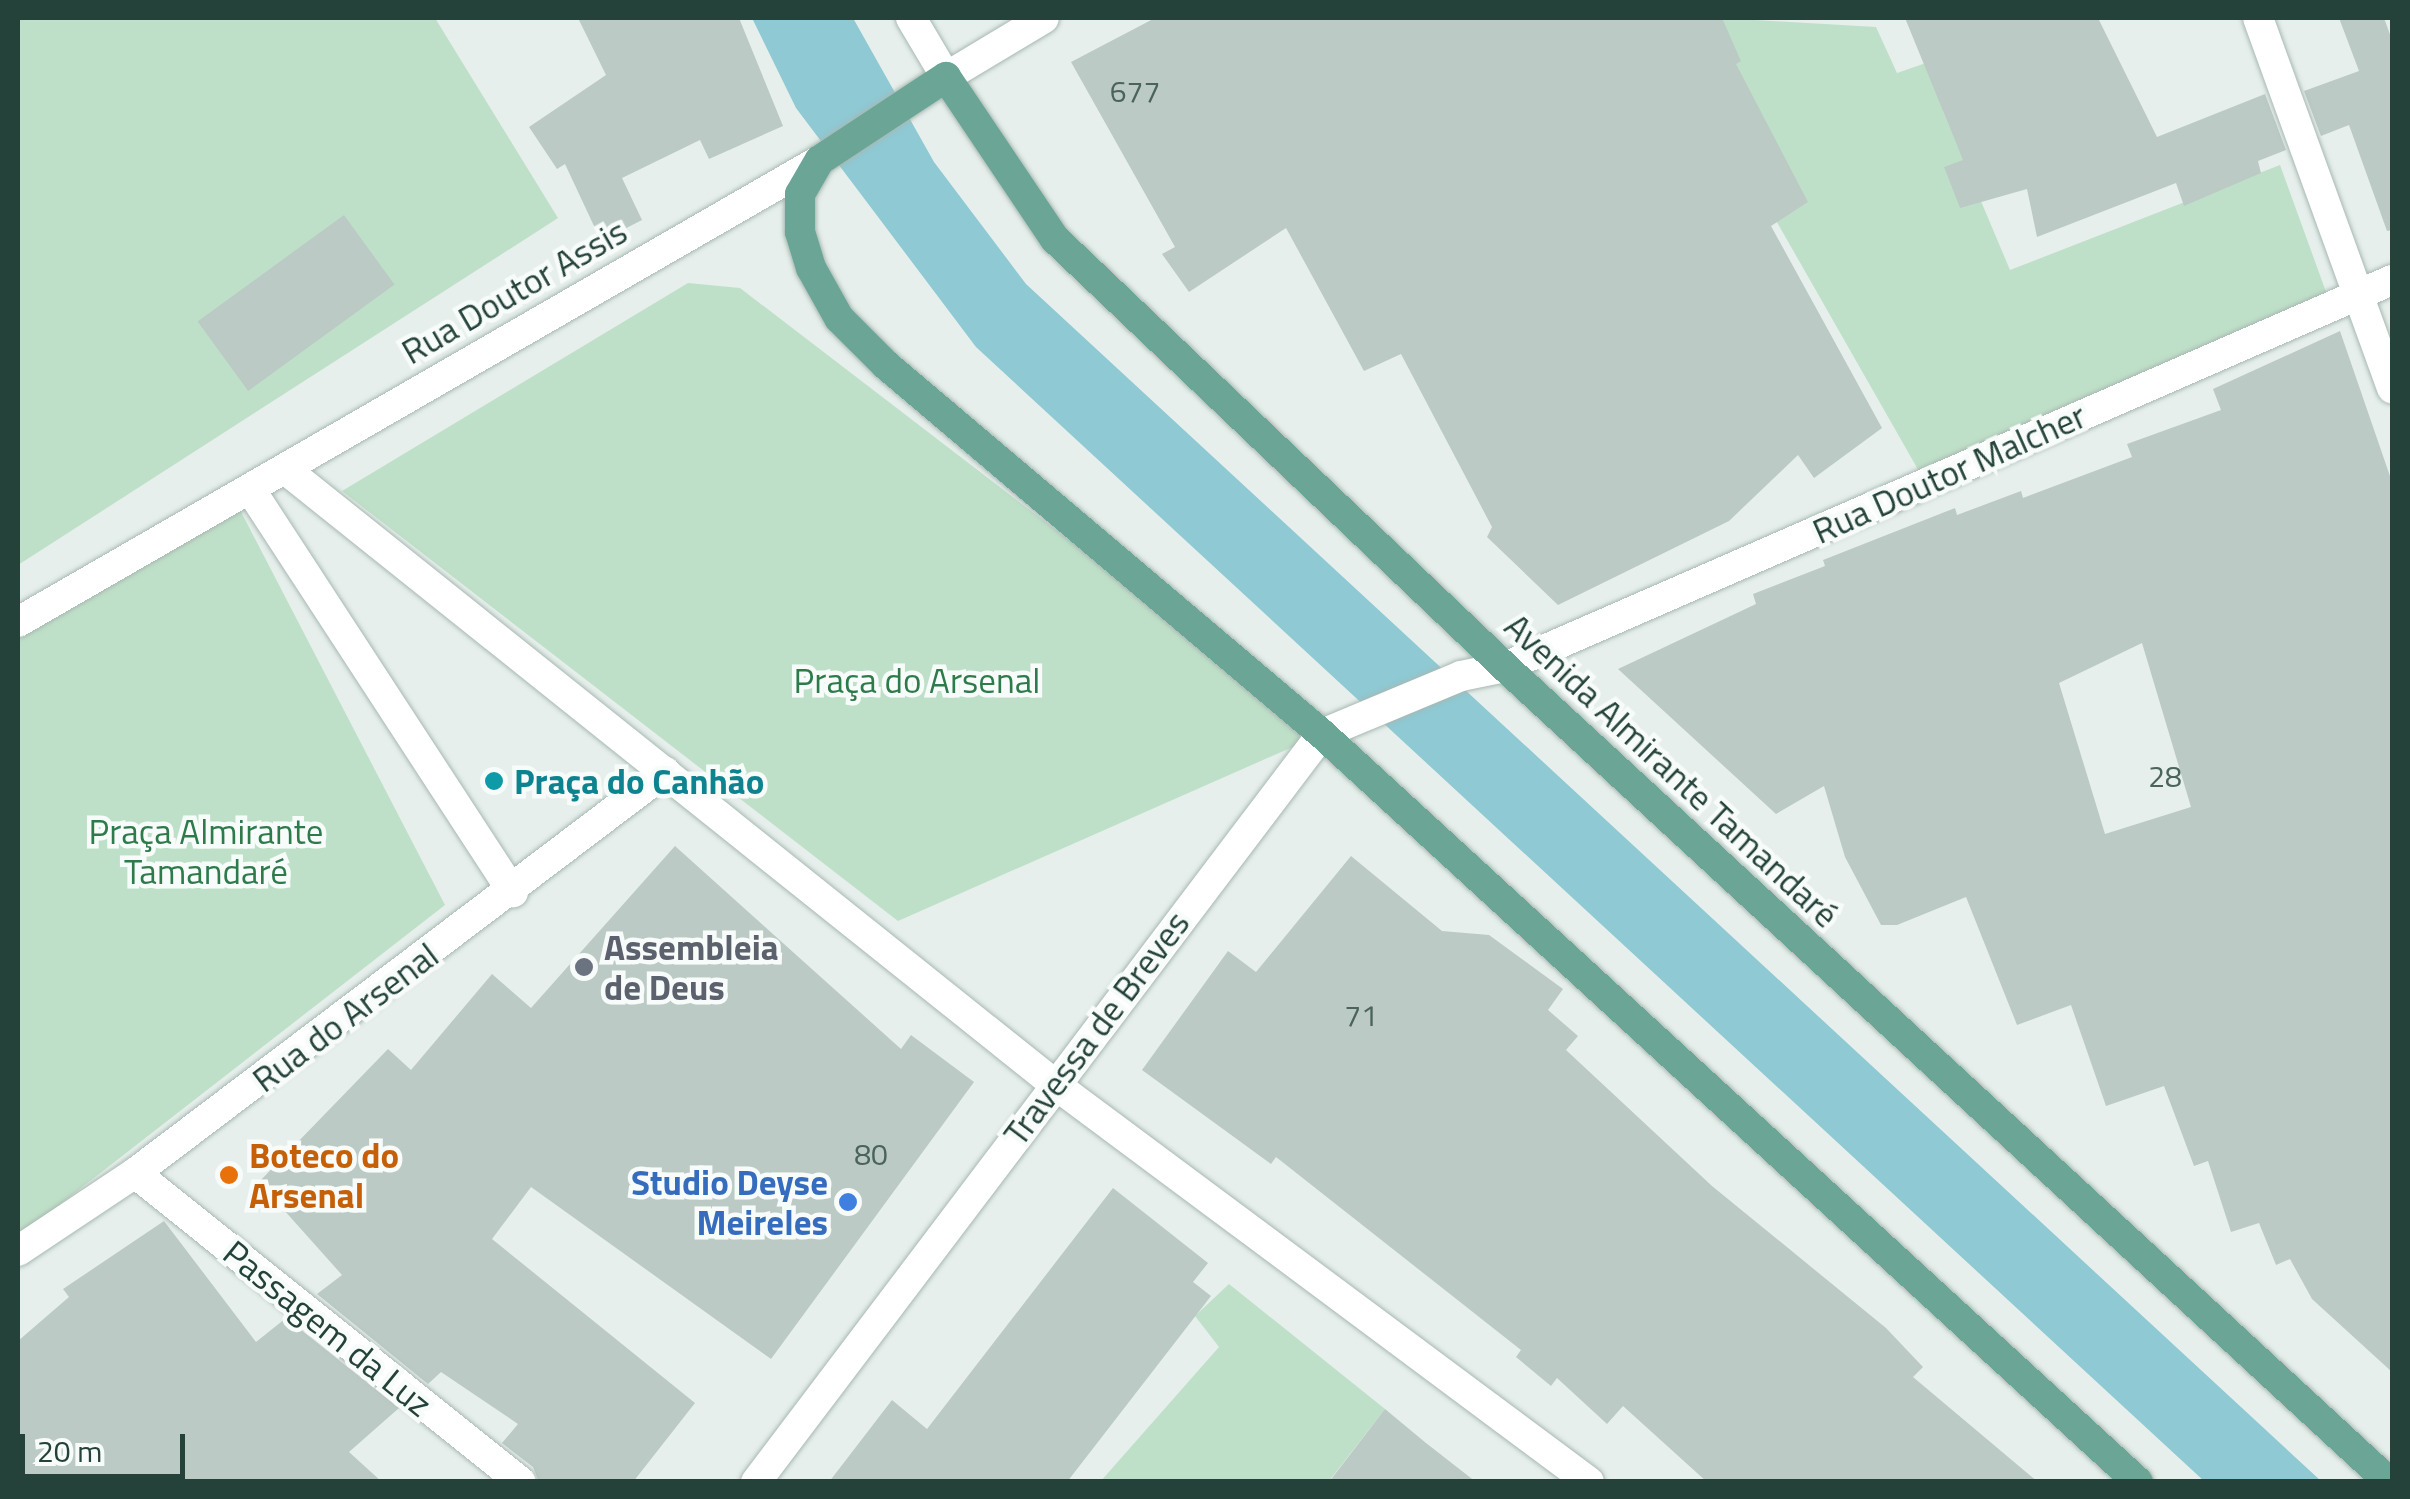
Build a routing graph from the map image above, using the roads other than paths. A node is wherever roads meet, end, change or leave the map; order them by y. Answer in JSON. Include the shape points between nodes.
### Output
{"nodes":[{"id":1,"x":910,"y":18,"type":"edge"},
{"id":2,"x":1044,"y":18,"type":"edge"},
{"id":3,"x":2258,"y":18,"type":"edge"},
{"id":4,"x":946,"y":77,"type":"junction"},
{"id":5,"x":820,"y":160,"type":"junction"},
{"id":6,"x":2392,"y":280,"type":"edge"},
{"id":7,"x":2358,"y":294,"type":"junction"},
{"id":8,"x":2392,"y":389,"type":"edge"},
{"id":9,"x":285,"y":470,"type":"junction"},
{"id":10,"x":252,"y":492,"type":"junction"},
{"id":11,"x":18,"y":622,"type":"edge"},
{"id":12,"x":1505,"y":667,"type":"junction"},
{"id":13,"x":1322,"y":734,"type":"junction"},
{"id":14,"x":664,"y":772,"type":"junction"},
{"id":15,"x":513,"y":893,"type":"junction"},
{"id":16,"x":1053,"y":1083,"type":"junction"},
{"id":17,"x":135,"y":1173,"type":"junction"},
{"id":18,"x":18,"y":1251,"type":"edge"},
{"id":19,"x":521,"y":1482,"type":"edge"},
{"id":20,"x":756,"y":1482,"type":"edge"},
{"id":21,"x":1589,"y":1482,"type":"edge"},
{"id":22,"x":2138,"y":1482,"type":"edge"},
{"id":23,"x":2388,"y":1482,"type":"edge"}],
"edges":[{"from":1,"to":4,"type":"street"},
{"from":2,"to":4,"type":"street","name":"Rua Doutor Assis"},
{"from":3,"to":7,"type":"street"},
{"from":4,"to":5,"type":"main road","name":"Rua Doutor Assis"},
{"from":4,"to":12,"type":"main road","name":"Avenida Almirante Tamandaré","via":[[1054,239]]},
{"from":5,"to":9,"type":"street","name":"Rua Doutor Assis"},
{"from":5,"to":13,"type":"main road","via":[[800,194],[800,232],[816,280],[839,318]]},
{"from":6,"to":7,"type":"street","name":"Rua Doutor Malcher"},
{"from":7,"to":8,"type":"street"},
{"from":7,"to":12,"type":"street","name":"Rua Doutor Malcher"},
{"from":9,"to":10,"type":"street","name":"Rua Doutor Assis"},
{"from":9,"to":14,"type":"street"},
{"from":10,"to":11,"type":"street","name":"Rua Doutor Assis"},
{"from":10,"to":15,"type":"street"},
{"from":12,"to":13,"type":"street","via":[[1461,676]]},
{"from":12,"to":23,"type":"main road","name":"Avenida Almirante Tamandaré"},
{"from":13,"to":16,"type":"street","name":"Travessa de Breves"},
{"from":13,"to":22,"type":"main road"},
{"from":14,"to":15,"type":"street","name":"Rua do Arsenal"},
{"from":14,"to":16,"type":"street"},
{"from":15,"to":17,"type":"street","name":"Rua do Arsenal"},
{"from":16,"to":20,"type":"street","name":"Travessa de Breves"},
{"from":16,"to":21,"type":"street"},
{"from":17,"to":18,"type":"street","name":"Rua do Arsenal"},
{"from":17,"to":19,"type":"street","name":"Passagem da Luz"}]}
